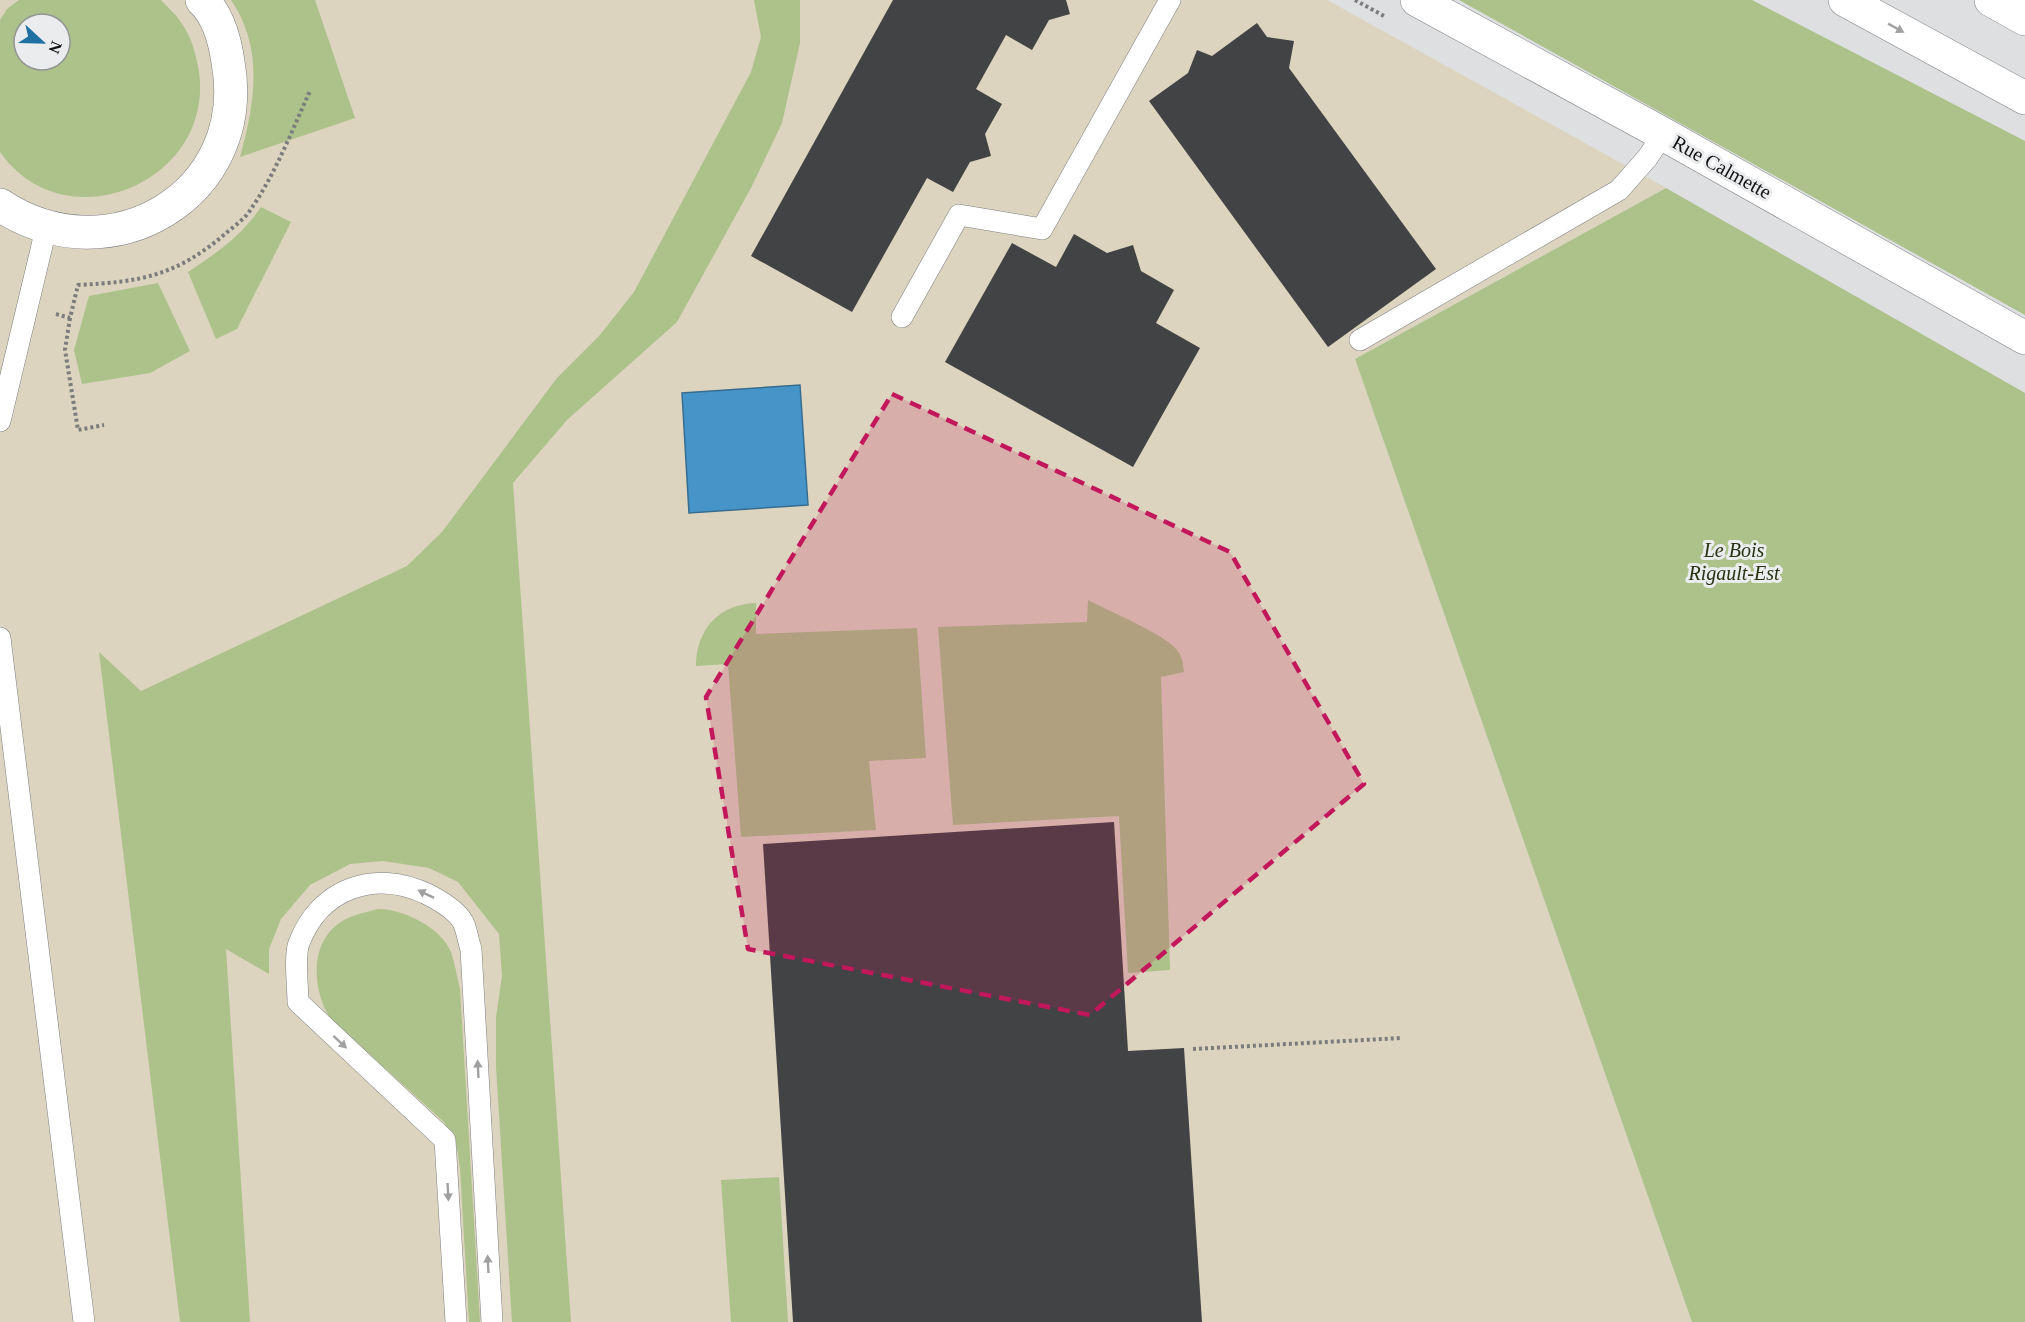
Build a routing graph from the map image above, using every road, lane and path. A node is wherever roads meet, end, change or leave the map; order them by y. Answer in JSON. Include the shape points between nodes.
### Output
{"nodes":[{"id":1,"x":202,"y":0,"type":"edge"},
{"id":2,"x":1170,"y":0,"type":"edge"},
{"id":3,"x":1417,"y":0,"type":"edge"},
{"id":4,"x":1845,"y":0,"type":"edge"},
{"id":5,"x":1991,"y":0,"type":"edge"},
{"id":6,"x":2025,"y":19,"type":"edge"},
{"id":7,"x":310,"y":91,"type":"dead end"},
{"id":8,"x":2025,"y":98,"type":"edge"},
{"id":9,"x":1663,"y":134,"type":"junction"},
{"id":10,"x":0,"y":205,"type":"edge"},
{"id":11,"x":46,"y":229,"type":"junction"},
{"id":12,"x":28,"y":307,"type":"junction"},
{"id":13,"x":902,"y":317,"type":"dead end"},
{"id":14,"x":70,"y":318,"type":"junction"},
{"id":15,"x":2025,"y":338,"type":"edge"},
{"id":16,"x":1360,"y":340,"type":"dead end"},
{"id":17,"x":5,"y":378,"type":"edge"},
{"id":18,"x":0,"y":421,"type":"edge"},
{"id":19,"x":104,"y":425,"type":"dead end"},
{"id":20,"x":0,"y":638,"type":"edge"},
{"id":21,"x":1402,"y":1038,"type":"dead end"},
{"id":22,"x":1193,"y":1049,"type":"dead end"},
{"id":23,"x":84,"y":1322,"type":"edge"},
{"id":24,"x":456,"y":1322,"type":"edge"},
{"id":25,"x":492,"y":1322,"type":"edge"}],
"edges":[{"from":1,"to":11,"type":"main road","via":[[224,38],[233,88],[229,122],[216,157],[185,197],[142,224],[93,235]]},
{"from":2,"to":13,"type":"lane","via":[[1042,229],[959,215]]},
{"from":3,"to":9,"type":"main road","name":"Rue Calmette"},
{"from":4,"to":8,"type":"main road","one_way":true},
{"from":5,"to":6,"type":"main road"},
{"from":7,"to":14,"type":"path","via":[[250,212],[208,249],[166,272],[134,282],[78,285]]},
{"from":9,"to":15,"type":"main road","name":"Rue Calmette"},
{"from":9,"to":16,"type":"lane","via":[[1619,190]]},
{"from":10,"to":11,"type":"main road"},
{"from":11,"to":12,"type":"lane"},
{"from":12,"to":14,"type":"path"},
{"from":12,"to":17,"type":"lane"},
{"from":14,"to":19,"type":"path","via":[[65,350],[78,430]]},
{"from":17,"to":18,"type":"lane"},
{"from":20,"to":23,"type":"lane"},
{"from":21,"to":22,"type":"path"},
{"from":25,"to":24,"type":"lane","one_way":true,"via":[[471,949],[463,921],[442,901],[414,888],[383,883],[349,888],[316,910],[298,945],[298,1002],[445,1140]]}]}
